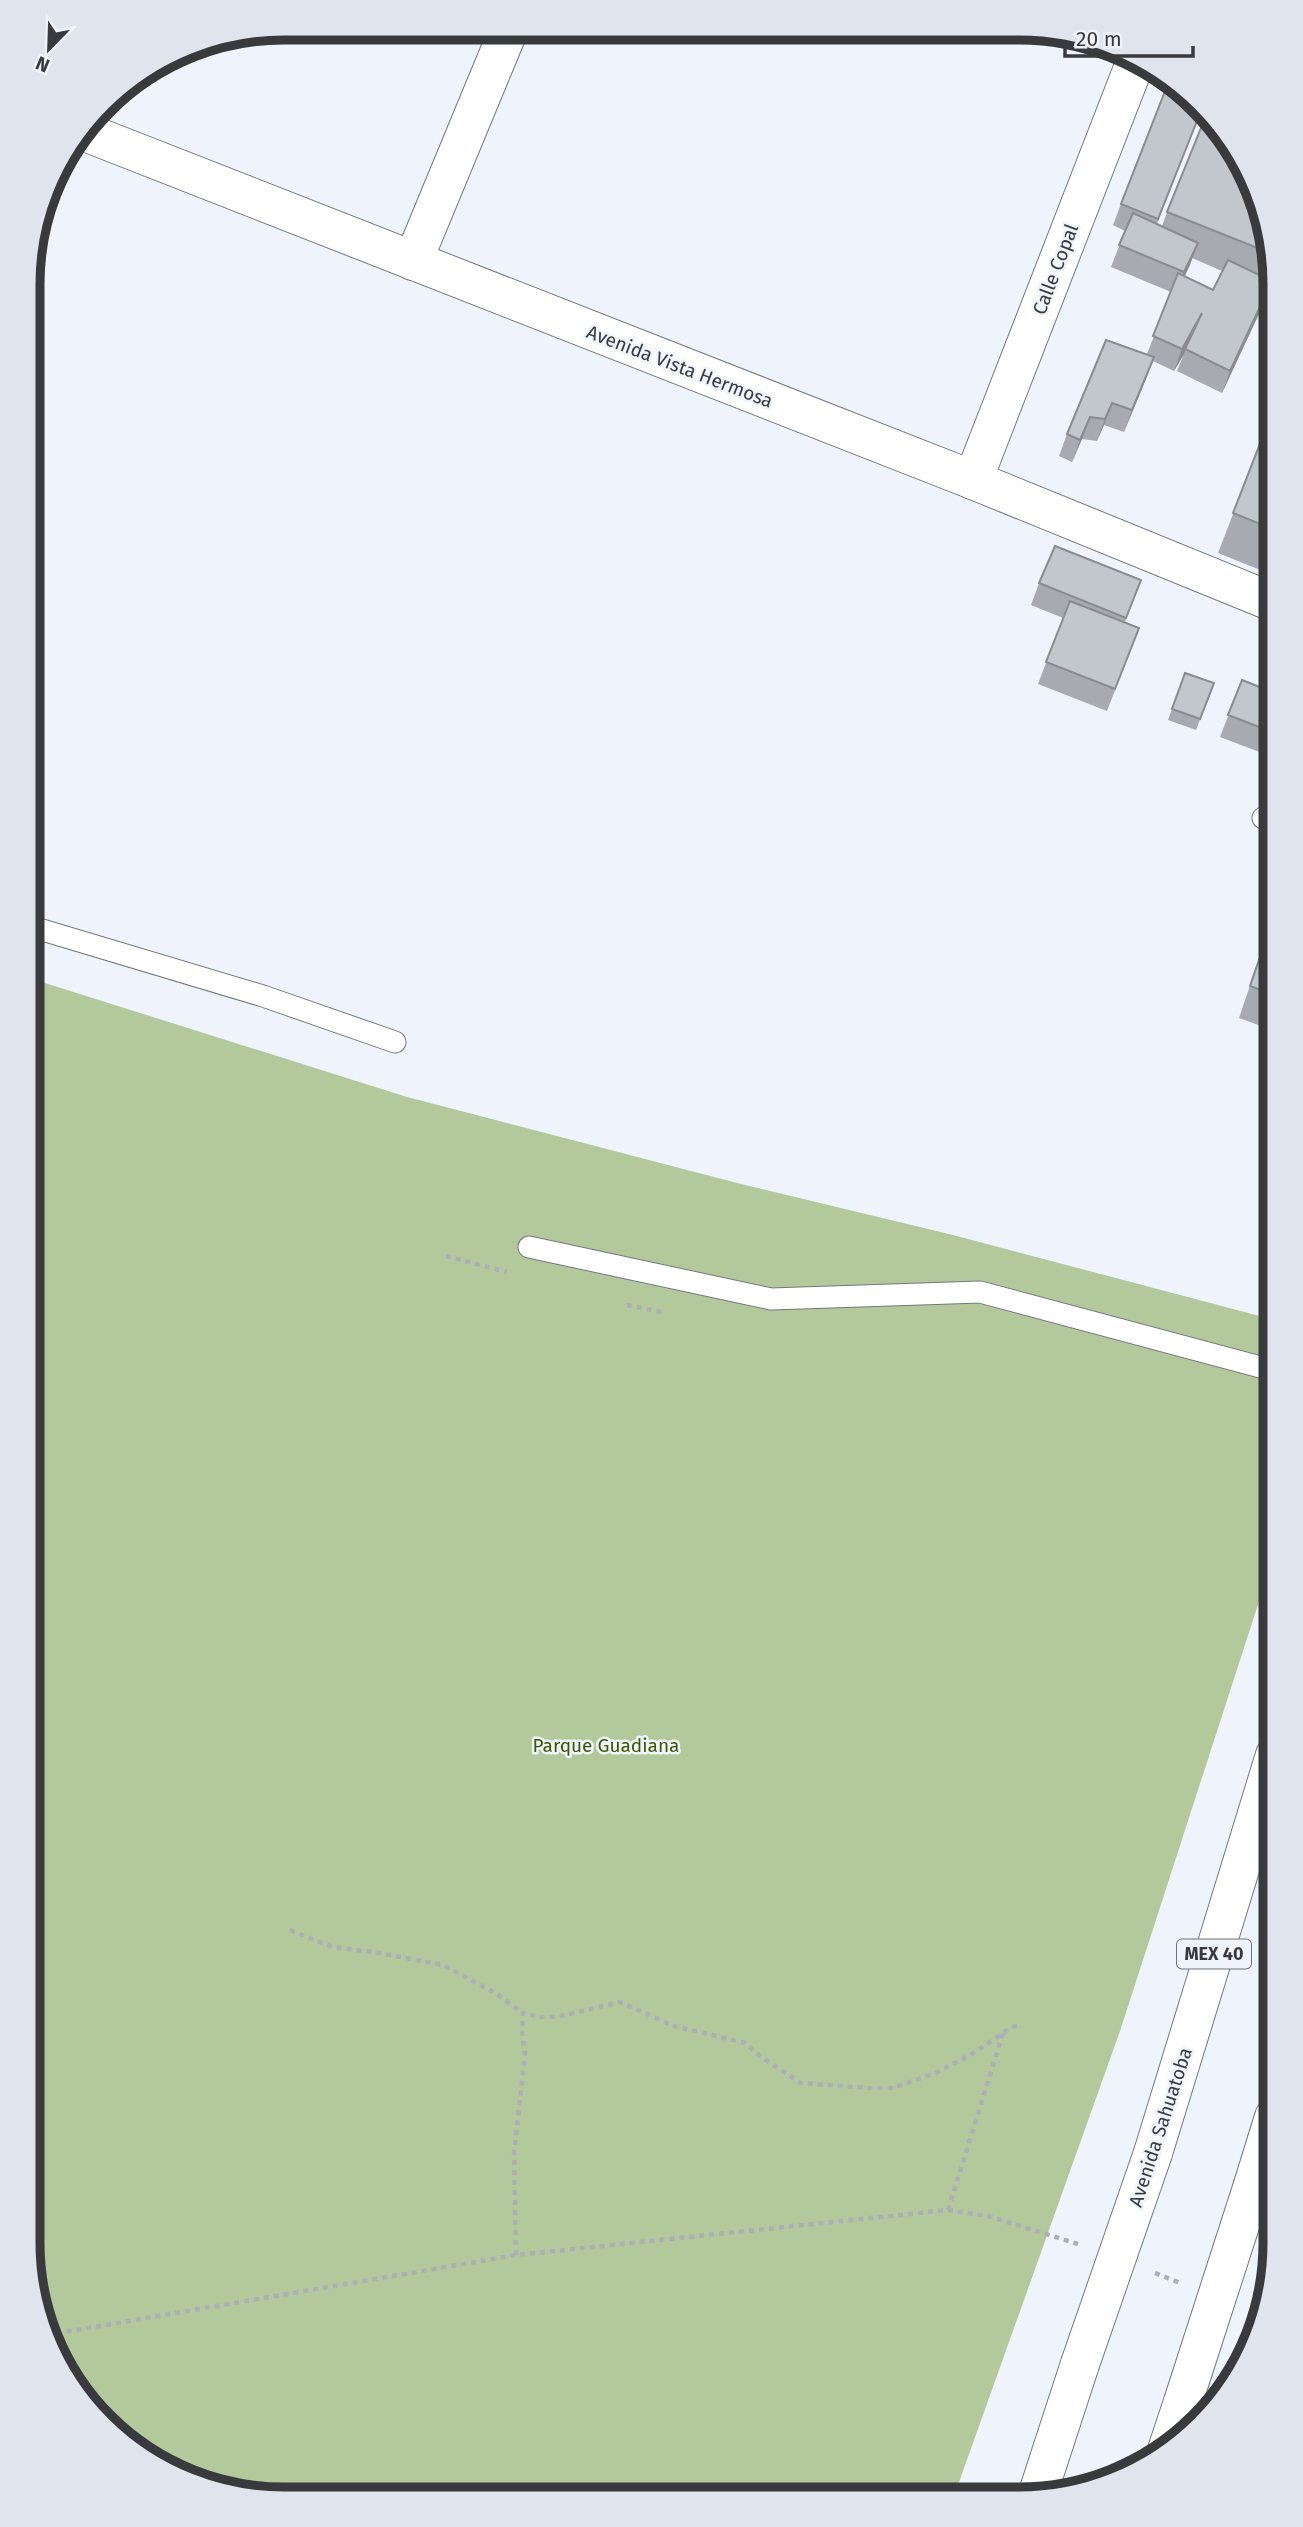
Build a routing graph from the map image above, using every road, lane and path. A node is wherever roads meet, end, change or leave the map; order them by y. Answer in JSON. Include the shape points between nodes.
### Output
{"nodes":[{"id":1,"x":504,"y":40,"type":"edge"},
{"id":2,"x":1133,"y":69,"type":"edge"},
{"id":3,"x":92,"y":135,"type":"edge"},
{"id":4,"x":413,"y":261,"type":"junction"},
{"id":5,"x":973,"y":480,"type":"junction"},
{"id":6,"x":1263,"y":598,"type":"edge"},
{"id":7,"x":40,"y":929,"type":"edge"},
{"id":8,"x":395,"y":1042,"type":"dead end"},
{"id":9,"x":529,"y":1247,"type":"dead end"},
{"id":10,"x":1262,"y":1368,"type":"edge"},
{"id":11,"x":1262,"y":1797,"type":"edge"},
{"id":12,"x":290,"y":1930,"type":"dead end"},
{"id":13,"x":523,"y":2013,"type":"junction"},
{"id":14,"x":1018,"y":2026,"type":"dead end"},
{"id":15,"x":1003,"y":2032,"type":"junction"},
{"id":16,"x":1262,"y":2157,"type":"edge"},
{"id":17,"x":948,"y":2210,"type":"junction"},
{"id":18,"x":988,"y":2216,"type":"dead end"},
{"id":19,"x":516,"y":2255,"type":"junction"},
{"id":20,"x":58,"y":2333,"type":"edge"},
{"id":21,"x":1173,"y":2431,"type":"edge"},
{"id":22,"x":1040,"y":2486,"type":"edge"}],
"edges":[{"from":1,"to":4,"type":"street"},
{"from":2,"to":5,"type":"street","name":"Calle Copal"},
{"from":3,"to":4,"type":"street","name":"Avenida Vista Hermosa"},
{"from":4,"to":5,"type":"street","name":"Avenida Vista Hermosa"},
{"from":5,"to":6,"type":"street","name":"Avenida Vista Hermosa"},
{"from":7,"to":8,"type":"lane","via":[[263,996]]},
{"from":9,"to":10,"type":"lane","via":[[771,1299],[979,1292]]},
{"from":11,"to":22,"type":"street","name":"Avenida Sahuatoba","number":"MEX 40","bridge":true,"via":[[1153,2153]]},
{"from":12,"to":13,"type":"path","via":[[332,1947],[443,1965]]},
{"from":13,"to":15,"type":"path","via":[[557,2017],[620,2002],[674,2026],[745,2043],[801,2082],[868,2088],[893,2088],[938,2072]]},
{"from":13,"to":19,"type":"path","via":[[525,2055],[514,2153]]},
{"from":14,"to":15,"type":"path"},
{"from":15,"to":17,"type":"path"},
{"from":16,"to":21,"type":"street","bridge":true},
{"from":17,"to":18,"type":"path"},
{"from":17,"to":19,"type":"path"},
{"from":19,"to":20,"type":"path"}]}
